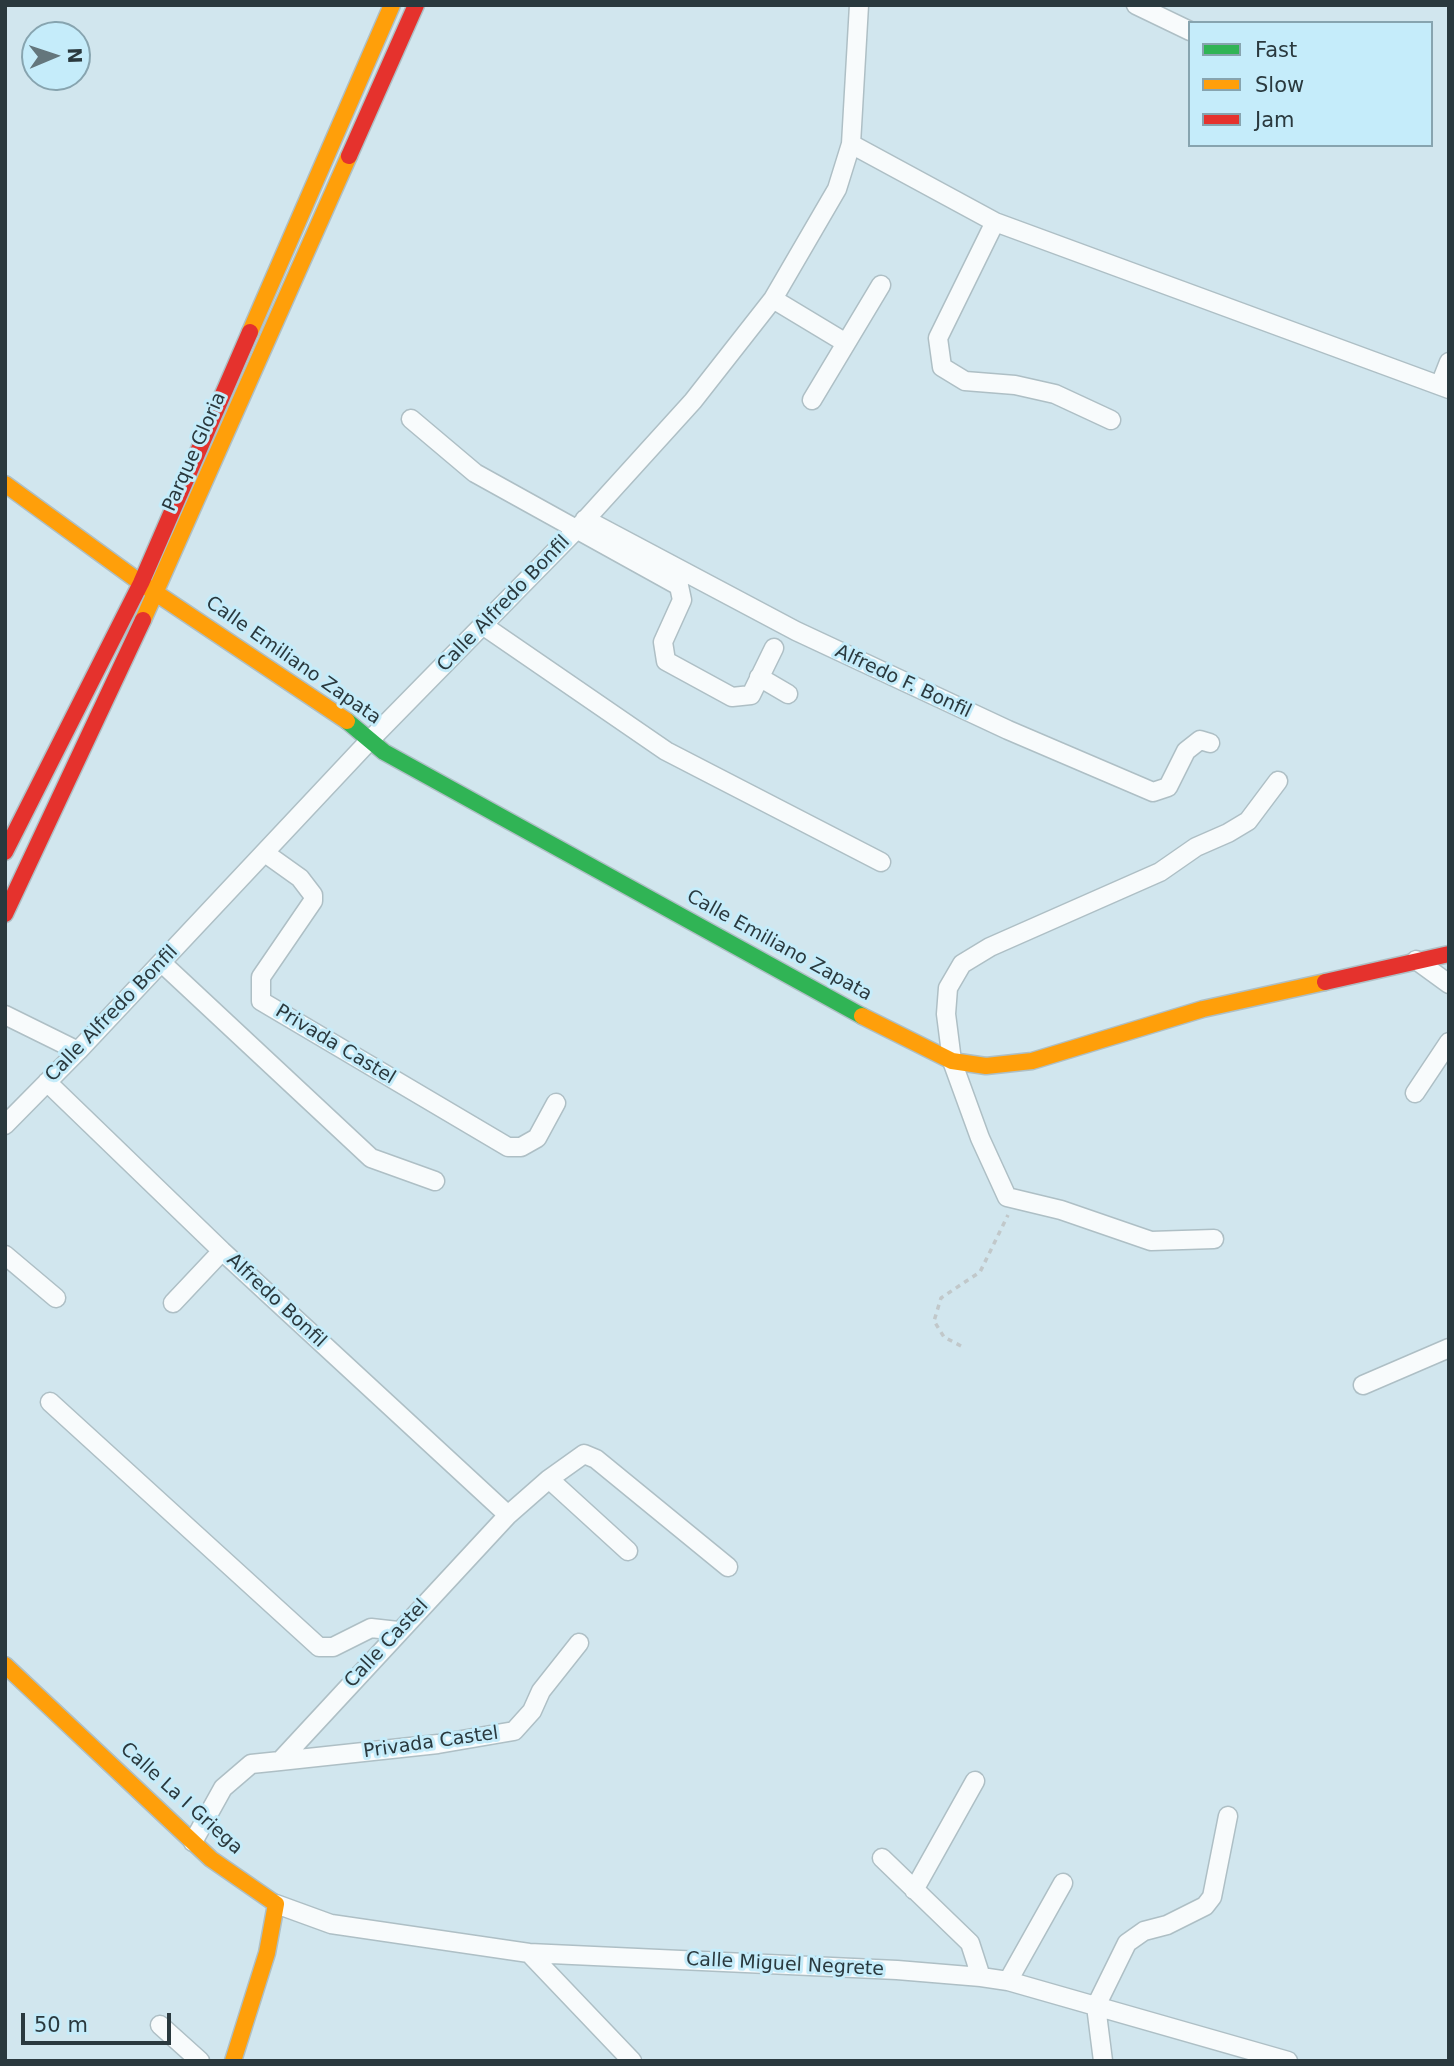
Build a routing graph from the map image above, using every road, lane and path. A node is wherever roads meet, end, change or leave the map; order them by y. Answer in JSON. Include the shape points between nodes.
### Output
{"nodes":[{"id":1,"x":392,"y":5,"type":"edge"},
{"id":2,"x":416,"y":5,"type":"edge"},
{"id":3,"x":859,"y":5,"type":"edge"},
{"id":4,"x":1136,"y":5,"type":"edge"},
{"id":5,"x":384,"y":21,"type":"junction"},
{"id":6,"x":405,"y":29,"type":"junction"},
{"id":7,"x":1188,"y":30,"type":"edge"},
{"id":8,"x":852,"y":144,"type":"junction"},
{"id":9,"x":995,"y":222,"type":"junction"},
{"id":10,"x":881,"y":285,"type":"dead end"},
{"id":11,"x":773,"y":299,"type":"junction"},
{"id":12,"x":846,"y":343,"type":"junction"},
{"id":13,"x":1449,"y":362,"type":"edge"},
{"id":14,"x":1444,"y":387,"type":"edge"},
{"id":15,"x":812,"y":400,"type":"dead end"},
{"id":16,"x":411,"y":419,"type":"dead end"},
{"id":17,"x":1111,"y":420,"type":"dead end"},
{"id":18,"x":5,"y":484,"type":"edge"},
{"id":19,"x":581,"y":524,"type":"junction"},
{"id":20,"x":141,"y":583,"type":"junction"},
{"id":21,"x":156,"y":593,"type":"junction"},
{"id":22,"x":484,"y":626,"type":"junction"},
{"id":23,"x":774,"y":648,"type":"dead end"},
{"id":24,"x":759,"y":677,"type":"junction"},
{"id":25,"x":788,"y":694,"type":"dead end"},
{"id":26,"x":371,"y":739,"type":"junction"},
{"id":27,"x":1210,"y":743,"type":"dead end"},
{"id":28,"x":1278,"y":781,"type":"dead end"},
{"id":29,"x":25,"y":808,"type":"junction"},
{"id":30,"x":50,"y":820,"type":"junction"},
{"id":31,"x":5,"y":852,"type":"edge"},
{"id":32,"x":265,"y":853,"type":"junction"},
{"id":33,"x":881,"y":862,"type":"dead end"},
{"id":34,"x":5,"y":914,"type":"edge"},
{"id":35,"x":1449,"y":954,"type":"edge"},
{"id":36,"x":1416,"y":960,"type":"junction"},
{"id":37,"x":162,"y":963,"type":"junction"},
{"id":38,"x":1449,"y":984,"type":"edge"},
{"id":39,"x":5,"y":1015,"type":"edge"},
{"id":40,"x":1449,"y":1042,"type":"edge"},
{"id":41,"x":78,"y":1051,"type":"junction"},
{"id":42,"x":952,"y":1060,"type":"junction"},
{"id":43,"x":47,"y":1082,"type":"junction"},
{"id":44,"x":1415,"y":1093,"type":"dead end"},
{"id":45,"x":556,"y":1103,"type":"dead end"},
{"id":46,"x":5,"y":1125,"type":"edge"},
{"id":47,"x":435,"y":1181,"type":"dead end"},
{"id":48,"x":1007,"y":1197,"type":"junction"},
{"id":49,"x":1214,"y":1239,"type":"dead end"},
{"id":50,"x":222,"y":1251,"type":"junction"},
{"id":51,"x":5,"y":1255,"type":"edge"},
{"id":52,"x":56,"y":1298,"type":"dead end"},
{"id":53,"x":173,"y":1303,"type":"dead end"},
{"id":54,"x":961,"y":1346,"type":"dead end"},
{"id":55,"x":1449,"y":1348,"type":"edge"},
{"id":56,"x":1363,"y":1385,"type":"dead end"},
{"id":57,"x":50,"y":1402,"type":"dead end"},
{"id":58,"x":550,"y":1479,"type":"junction"},
{"id":59,"x":508,"y":1515,"type":"junction"},
{"id":60,"x":628,"y":1551,"type":"dead end"},
{"id":61,"x":727,"y":1567,"type":"dead end"},
{"id":62,"x":398,"y":1631,"type":"junction"},
{"id":63,"x":579,"y":1643,"type":"dead end"},
{"id":64,"x":5,"y":1665,"type":"edge"},
{"id":65,"x":279,"y":1761,"type":"junction"},
{"id":66,"x":975,"y":1781,"type":"dead end"},
{"id":67,"x":1228,"y":1816,"type":"dead end"},
{"id":68,"x":193,"y":1842,"type":"junction"},
{"id":69,"x":882,"y":1858,"type":"dead end"},
{"id":70,"x":1063,"y":1883,"type":"dead end"},
{"id":71,"x":914,"y":1890,"type":"junction"},
{"id":72,"x":276,"y":1904,"type":"junction"},
{"id":73,"x":528,"y":1953,"type":"junction"},
{"id":74,"x":981,"y":1977,"type":"junction"},
{"id":75,"x":1008,"y":1982,"type":"junction"},
{"id":76,"x":1096,"y":2006,"type":"junction"},
{"id":77,"x":160,"y":2025,"type":"dead end"},
{"id":78,"x":200,"y":2061,"type":"edge"},
{"id":79,"x":233,"y":2061,"type":"edge"},
{"id":80,"x":632,"y":2061,"type":"edge"},
{"id":81,"x":1103,"y":2061,"type":"edge"},
{"id":82,"x":1288,"y":2061,"type":"edge"}],
"edges":[{"from":1,"to":5,"type":"street","name":"Parque Gloria"},
{"from":2,"to":6,"type":"street","name":"Parque Gloria"},
{"from":3,"to":8,"type":"street","name":"Calle Alfredo Bonfil"},
{"from":4,"to":7,"type":"street"},
{"from":5,"to":6,"type":"street"},
{"from":5,"to":20,"type":"street","name":"Parque Gloria"},
{"from":6,"to":21,"type":"street","name":"Parque Gloria"},
{"from":8,"to":9,"type":"street"},
{"from":8,"to":11,"type":"street","name":"Calle Alfredo Bonfil","via":[[837,189]]},
{"from":9,"to":14,"type":"street"},
{"from":9,"to":17,"type":"street","via":[[937,338],[942,366],[965,381],[1055,394]]},
{"from":10,"to":12,"type":"street"},
{"from":11,"to":12,"type":"street"},
{"from":11,"to":19,"type":"street","name":"Calle Alfredo Bonfil","via":[[694,401]]},
{"from":12,"to":15,"type":"street"},
{"from":13,"to":14,"type":"street"},
{"from":16,"to":19,"type":"street","via":[[475,473]]},
{"from":18,"to":20,"type":"street","name":"Calle Emiliano Zapata"},
{"from":19,"to":22,"type":"street","name":"Calle Alfredo Bonfil"},
{"from":19,"to":24,"type":"street","via":[[678,586],[682,600],[663,642],[666,661],[732,697],[751,695]]},
{"from":19,"to":27,"type":"street","name":"Alfredo F. Bonfil","via":[[796,631],[1153,792],[1168,787],[1186,751],[1200,740]]},
{"from":20,"to":21,"type":"street","name":"Calle Emiliano Zapata"},
{"from":20,"to":29,"type":"street","name":"Parque Gloria"},
{"from":21,"to":26,"type":"street","name":"Calle Emiliano Zapata"},
{"from":21,"to":30,"type":"street","name":"Parque Gloria"},
{"from":22,"to":26,"type":"street","name":"Calle Alfredo Bonfil"},
{"from":22,"to":33,"type":"street","via":[[666,751]]},
{"from":23,"to":24,"type":"street"},
{"from":24,"to":25,"type":"street"},
{"from":26,"to":32,"type":"street","name":"Calle Alfredo Bonfil"},
{"from":26,"to":42,"type":"street","name":"Calle Emiliano Zapata","via":[[384,752],[883,1027]]},
{"from":28,"to":42,"type":"street","via":[[1248,821],[1228,833],[1160,872],[990,947],[962,964],[948,988]]},
{"from":29,"to":30,"type":"street"},
{"from":29,"to":31,"type":"street","name":"Parque Gloria"},
{"from":30,"to":34,"type":"street","name":"Parque Gloria"},
{"from":32,"to":37,"type":"street","name":"Calle Alfredo Bonfil"},
{"from":32,"to":45,"type":"street","name":"Privada Castel","via":[[300,877],[313,901],[261,976],[261,1001],[508,1147],[522,1147],[537,1138]]},
{"from":35,"to":36,"type":"street","name":"Calle Emiliano Zapata"},
{"from":36,"to":38,"type":"street"},
{"from":36,"to":42,"type":"street","name":"Calle Emiliano Zapata","via":[[1203,1009],[1032,1061],[986,1066]]},
{"from":37,"to":41,"type":"street","name":"Calle Alfredo Bonfil"},
{"from":37,"to":47,"type":"street","via":[[371,1157]]},
{"from":39,"to":41,"type":"street"},
{"from":40,"to":44,"type":"street"},
{"from":41,"to":43,"type":"street","name":"Calle Alfredo Bonfil"},
{"from":42,"to":48,"type":"street"},
{"from":43,"to":46,"type":"street","name":"Calle Alfredo Bonfil"},
{"from":43,"to":50,"type":"street","name":"Alfredo Bonfil"},
{"from":48,"to":49,"type":"street","via":[[1151,1241]]},
{"from":48,"to":54,"type":"path","via":[[1007,1219],[980,1272],[941,1298],[937,1309],[934,1321],[944,1337]]},
{"from":50,"to":53,"type":"street"},
{"from":50,"to":59,"type":"street","name":"Alfredo Bonfil"},
{"from":51,"to":52,"type":"street"},
{"from":55,"to":56,"type":"street"},
{"from":57,"to":62,"type":"street","via":[[319,1647],[333,1647],[371,1628]]},
{"from":58,"to":59,"type":"street","name":"Calle Castel"},
{"from":58,"to":60,"type":"street"},
{"from":58,"to":61,"type":"street","name":"Calle Castel","via":[[584,1454],[596,1459]]},
{"from":59,"to":62,"type":"street","name":"Calle Castel"},
{"from":62,"to":65,"type":"street","name":"Calle Castel"},
{"from":63,"to":65,"type":"street","name":"Privada Castel","via":[[514,1731]]},
{"from":64,"to":68,"type":"street","name":"Calle La I Griega"},
{"from":65,"to":68,"type":"street","via":[[251,1764],[223,1788]]},
{"from":66,"to":71,"type":"street"},
{"from":67,"to":76,"type":"street","via":[[1214,1889],[1205,1906],[1144,1931],[1128,1943]]},
{"from":68,"to":72,"type":"street","name":"Calle La I Griega"},
{"from":69,"to":71,"type":"street"},
{"from":70,"to":75,"type":"street"},
{"from":71,"to":74,"type":"street","via":[[970,1942]]},
{"from":72,"to":73,"type":"street","name":"Calle Miguel Negrete","via":[[331,1924]]},
{"from":72,"to":79,"type":"street","via":[[267,1953]]},
{"from":73,"to":74,"type":"street","name":"Calle Miguel Negrete"},
{"from":73,"to":80,"type":"street"},
{"from":74,"to":75,"type":"street","name":"Calle Miguel Negrete"},
{"from":75,"to":76,"type":"street","name":"Calle Miguel Negrete"},
{"from":76,"to":81,"type":"street"},
{"from":76,"to":82,"type":"street","name":"Calle Miguel Negrete"},
{"from":77,"to":78,"type":"street"}]}
